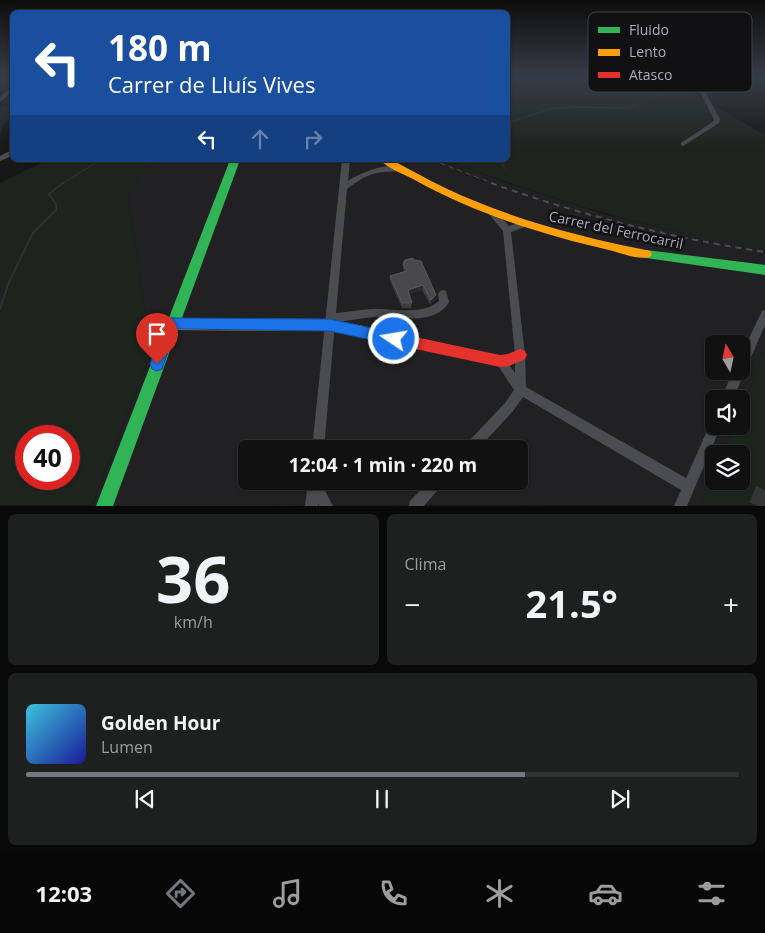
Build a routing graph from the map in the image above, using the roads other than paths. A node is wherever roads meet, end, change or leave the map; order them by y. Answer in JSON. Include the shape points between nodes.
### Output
{"nodes":[{"id":1,"x":709,"y":102,"type":"edge"},
{"id":2,"x":683,"y":144,"type":"dead end"},
{"id":3,"x":234,"y":162,"type":"edge"},
{"id":4,"x":346,"y":162,"type":"edge"},
{"id":5,"x":389,"y":162,"type":"edge"},
{"id":6,"x":401,"y":168,"type":"junction"},
{"id":7,"x":345,"y":187,"type":"junction"},
{"id":8,"x":492,"y":213,"type":"junction"},
{"id":9,"x":525,"y":224,"type":"junction"},
{"id":10,"x":507,"y":230,"type":"junction"},
{"id":11,"x":765,"y":270,"type":"edge"},
{"id":12,"x":444,"y":294,"type":"dead end"},
{"id":13,"x":765,"y":314,"type":"edge"},
{"id":14,"x":331,"y":321,"type":"junction"},
{"id":15,"x":172,"y":324,"type":"junction"},
{"id":16,"x":750,"y":347,"type":"edge"},
{"id":17,"x":520,"y":355,"type":"junction"},
{"id":18,"x":500,"y":361,"type":"junction"},
{"id":19,"x":521,"y":390,"type":"junction"},
{"id":20,"x":711,"y":435,"type":"edge"},
{"id":21,"x":319,"y":440,"type":"edge"},
{"id":22,"x":478,"y":440,"type":"edge"},
{"id":23,"x":688,"y":487,"type":"junction"},
{"id":24,"x":313,"y":490,"type":"edge"},
{"id":25,"x":318,"y":490,"type":"edge"},
{"id":26,"x":430,"y":490,"type":"edge"},
{"id":27,"x":104,"y":506,"type":"edge"},
{"id":28,"x":310,"y":506,"type":"edge"},
{"id":29,"x":327,"y":506,"type":"edge"},
{"id":30,"x":415,"y":506,"type":"edge"},
{"id":31,"x":680,"y":506,"type":"edge"}],
"edges":[{"from":1,"to":2,"type":"street","via":[[717,122]]},
{"from":3,"to":15,"type":"street"},
{"from":4,"to":7,"type":"street"},
{"from":5,"to":6,"type":"street","name":"Carrer del Ferrocarril"},
{"from":6,"to":7,"type":"street","via":[[369,172]]},
{"from":6,"to":8,"type":"street","name":"Carrer del Ferrocarril","via":[[435,188]]},
{"from":7,"to":14,"type":"street"},
{"from":8,"to":9,"type":"street","name":"Carrer del Ferrocarril"},
{"from":8,"to":10,"type":"street"},
{"from":9,"to":10,"type":"street"},
{"from":9,"to":11,"type":"street","name":"Carrer del Ferrocarril","via":[[599,245]]},
{"from":10,"to":17,"type":"street"},
{"from":12,"to":14,"type":"street","via":[[444,302],[439,309],[426,313],[376,313]]},
{"from":13,"to":16,"type":"street"},
{"from":14,"to":15,"type":"street"},
{"from":14,"to":18,"type":"street"},
{"from":14,"to":21,"type":"street"},
{"from":15,"to":27,"type":"street"},
{"from":17,"to":18,"type":"street"},
{"from":17,"to":19,"type":"street"},
{"from":18,"to":19,"type":"street"},
{"from":19,"to":22,"type":"street"},
{"from":19,"to":23,"type":"street"},
{"from":20,"to":23,"type":"street"},
{"from":23,"to":31,"type":"street"},
{"from":24,"to":28,"type":"street"},
{"from":25,"to":29,"type":"street"},
{"from":26,"to":30,"type":"street"}]}
